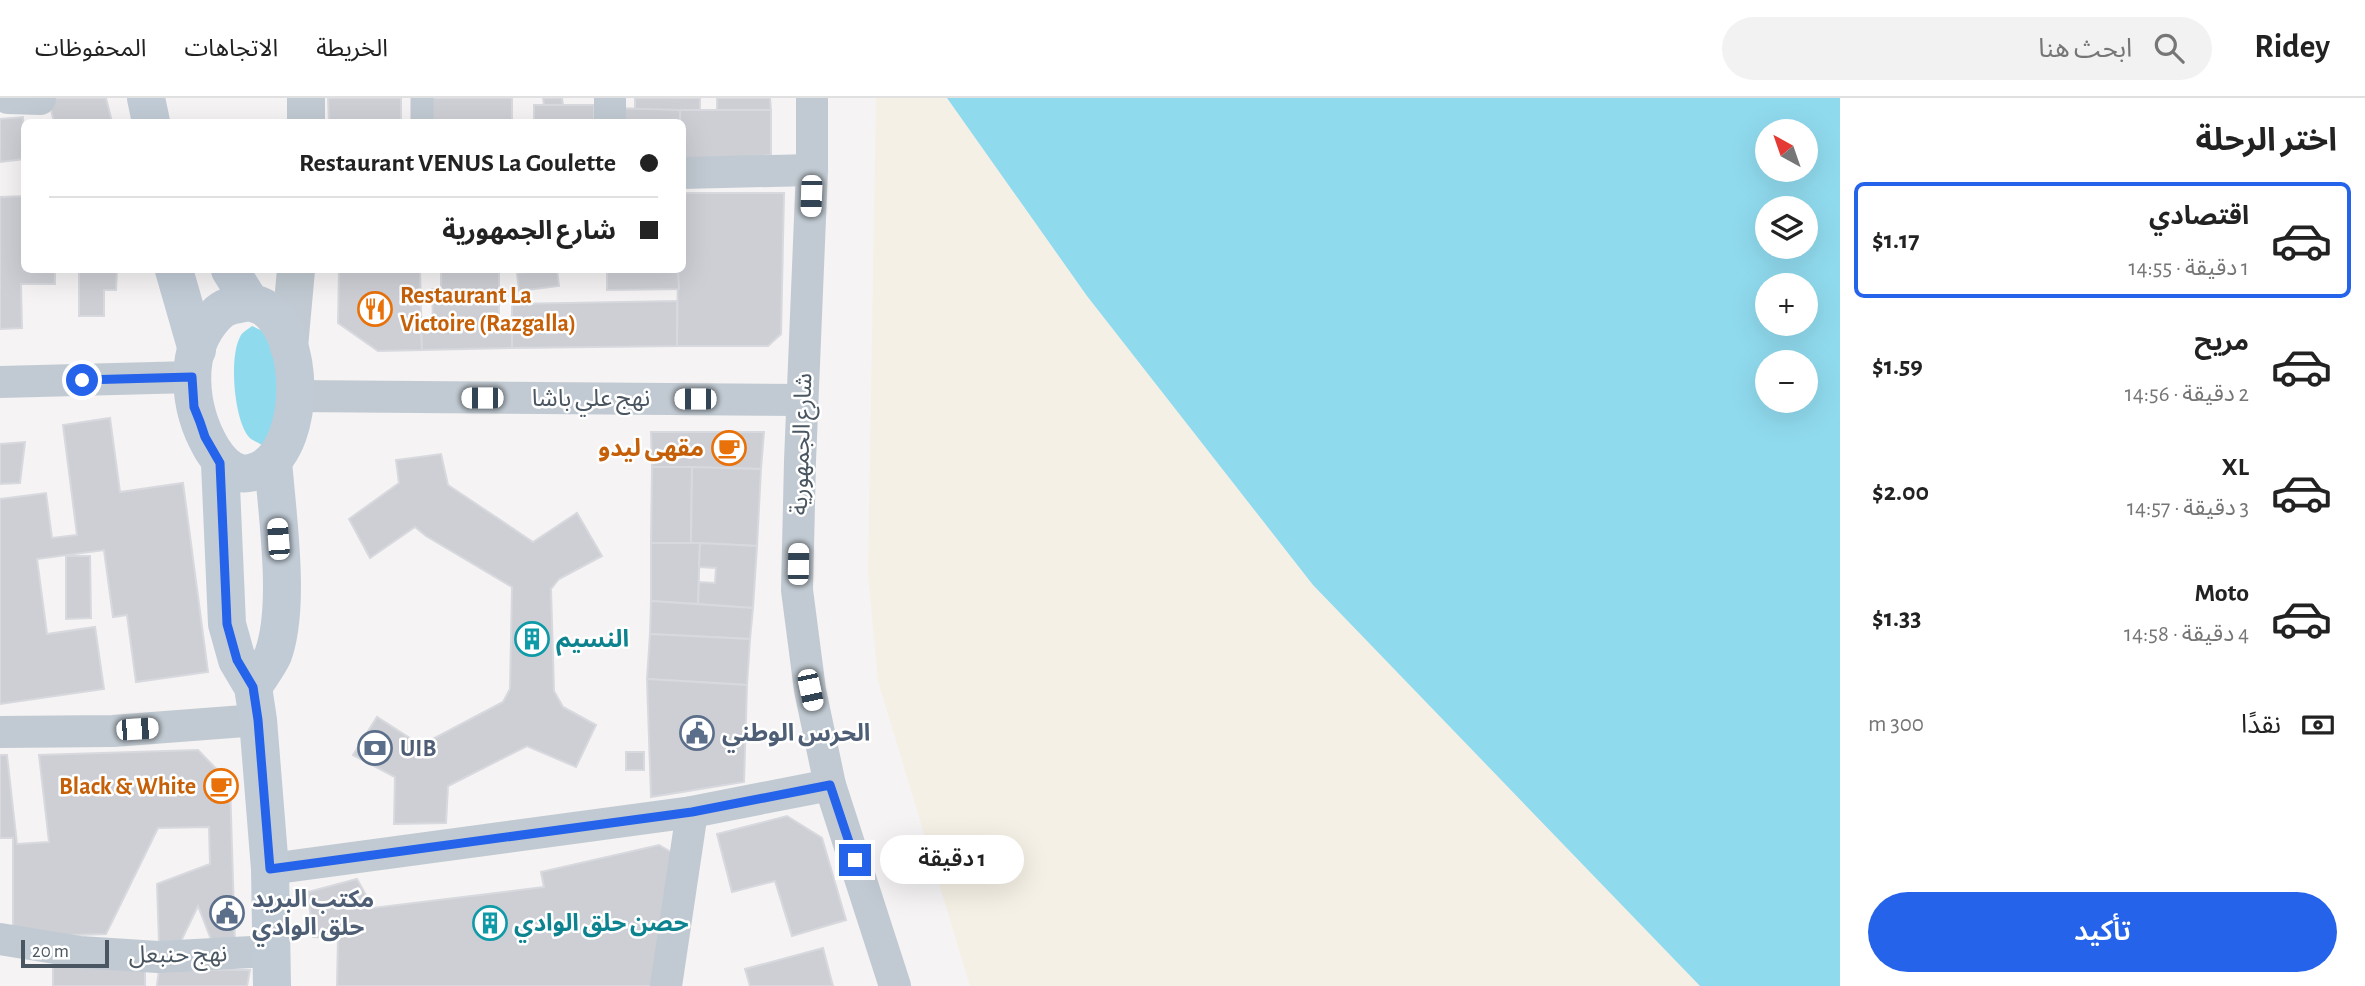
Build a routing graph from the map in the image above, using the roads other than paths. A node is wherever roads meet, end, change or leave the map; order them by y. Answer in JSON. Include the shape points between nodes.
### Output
{"nodes":[{"id":1,"x":8,"y":98,"type":"edge"},
{"id":2,"x":146,"y":98,"type":"edge"},
{"id":3,"x":306,"y":98,"type":"edge"},
{"id":4,"x":422,"y":98,"type":"edge"},
{"id":5,"x":610,"y":98,"type":"edge"},
{"id":6,"x":812,"y":98,"type":"edge"},
{"id":7,"x":40,"y":99,"type":"edge"},
{"id":8,"x":150,"y":119,"type":"edge"},
{"id":9,"x":306,"y":119,"type":"edge"},
{"id":10,"x":422,"y":119,"type":"edge"},
{"id":11,"x":610,"y":119,"type":"edge"},
{"id":12,"x":812,"y":170,"type":"junction"},
{"id":13,"x":686,"y":173,"type":"edge"},
{"id":14,"x":175,"y":273,"type":"edge"},
{"id":15,"x":232,"y":273,"type":"edge"},
{"id":16,"x":296,"y":273,"type":"edge"},
{"id":17,"x":250,"y":302,"type":"junction"},
{"id":18,"x":289,"y":347,"type":"junction"},
{"id":19,"x":194,"y":363,"type":"junction"},
{"id":20,"x":0,"y":382,"type":"edge"},
{"id":21,"x":295,"y":396,"type":"junction"},
{"id":22,"x":802,"y":400,"type":"junction"},
{"id":23,"x":273,"y":461,"type":"junction"},
{"id":24,"x":220,"y":463,"type":"junction"},
{"id":25,"x":256,"y":704,"type":"junction"},
{"id":26,"x":0,"y":732,"type":"edge"},
{"id":27,"x":830,"y":785,"type":"junction"},
{"id":28,"x":692,"y":812,"type":"junction"},
{"id":29,"x":270,"y":869,"type":"junction"},
{"id":30,"x":0,"y":939,"type":"edge"},
{"id":31,"x":272,"y":968,"type":"edge"},
{"id":32,"x":666,"y":986,"type":"edge"},
{"id":33,"x":895,"y":986,"type":"edge"}],
"edges":[{"from":1,"to":7,"type":"street"},
{"from":2,"to":8,"type":"main road"},
{"from":3,"to":9,"type":"street"},
{"from":4,"to":10,"type":"street"},
{"from":5,"to":11,"type":"street"},
{"from":6,"to":12,"type":"street","name":"شارع الجمهورية"},
{"from":12,"to":13,"type":"street"},
{"from":12,"to":22,"type":"street","name":"شارع الجمهورية"},
{"from":14,"to":19,"type":"main road"},
{"from":15,"to":17,"type":"main road"},
{"from":16,"to":18,"type":"street"},
{"from":17,"to":18,"type":"main road","via":[[265,308],[278,323]]},
{"from":17,"to":19,"type":"main road","via":[[231,305],[217,314],[205,331]]},
{"from":18,"to":21,"type":"main road"},
{"from":19,"to":20,"type":"street"},
{"from":19,"to":24,"type":"main road","via":[[194,407]]},
{"from":21,"to":22,"type":"street","name":"نهج علي باشا"},
{"from":21,"to":23,"type":"main road","via":[[291,428]]},
{"from":22,"to":27,"type":"street","name":"شارع الجمهورية","via":[[797,590],[810,690]]},
{"from":23,"to":24,"type":"main road","via":[[240,474]]},
{"from":23,"to":25,"type":"main road","via":[[280,624]]},
{"from":24,"to":25,"type":"main road","via":[[227,624]]},
{"from":25,"to":26,"type":"street","via":[[113,731]]},
{"from":25,"to":29,"type":"main road"},
{"from":27,"to":28,"type":"street"},
{"from":27,"to":33,"type":"street","name":"شارع الجمهورية"},
{"from":28,"to":29,"type":"street"},
{"from":28,"to":32,"type":"street"},
{"from":29,"to":31,"type":"main road"},
{"from":30,"to":31,"type":"street","name":"نهج حنبعل","via":[[80,953]]}]}
